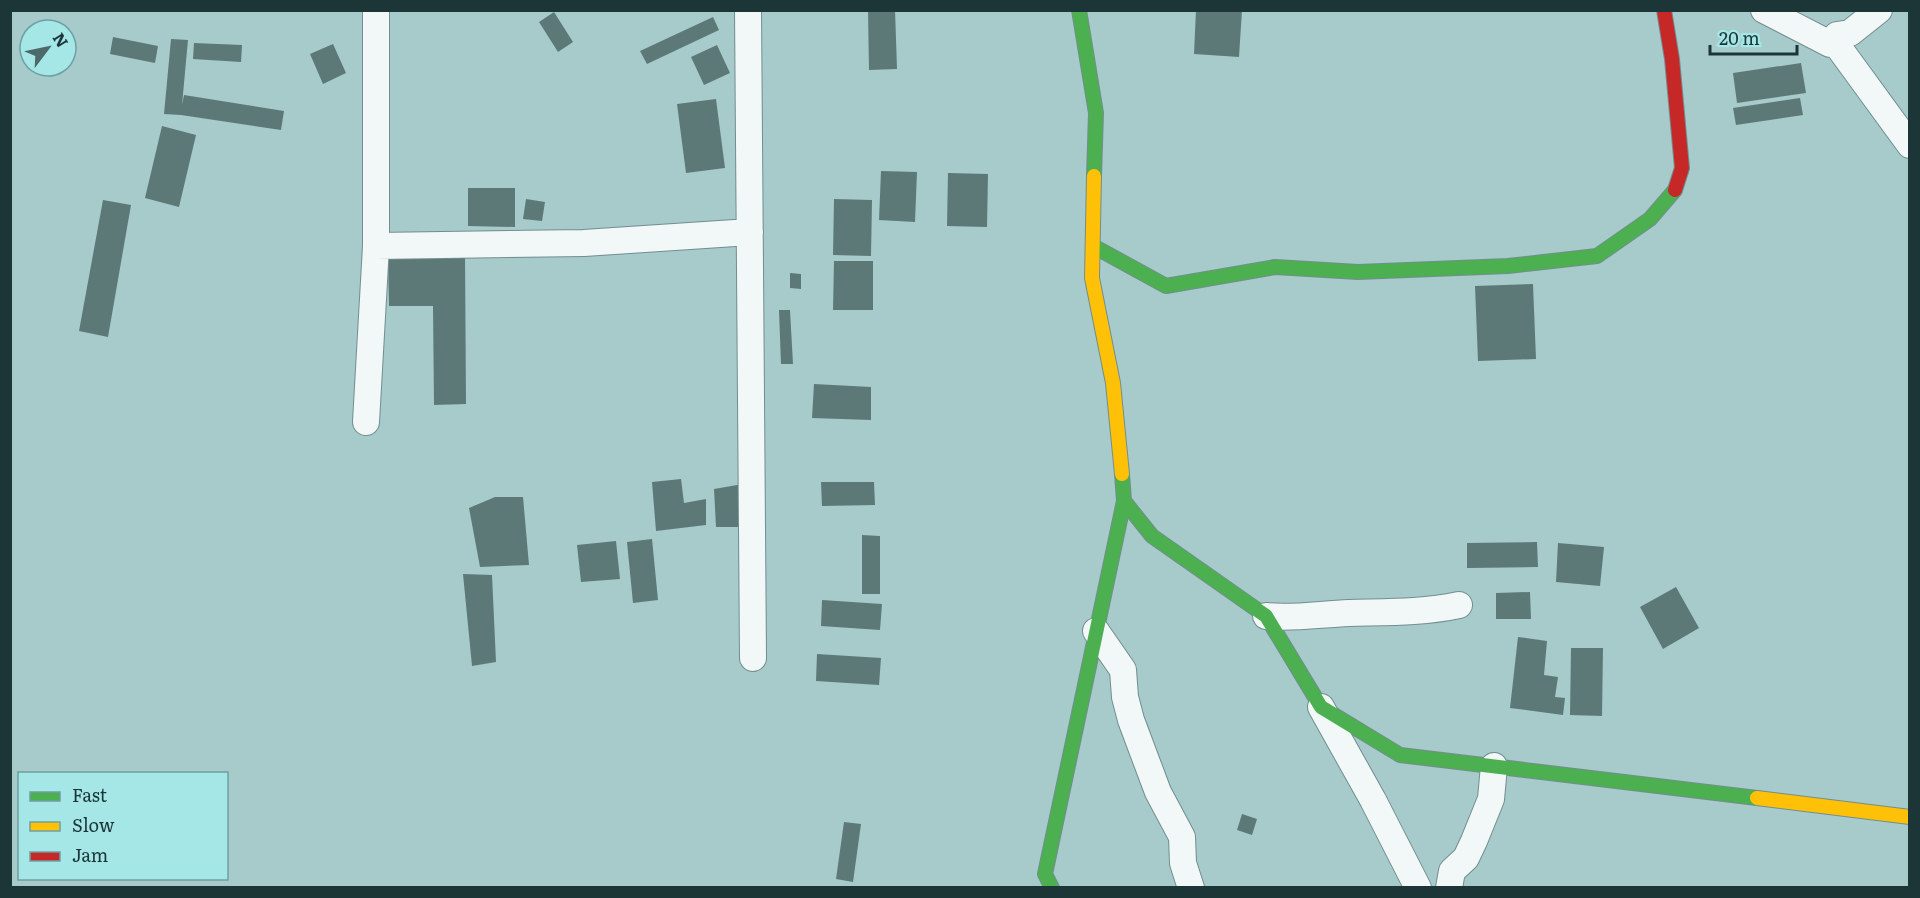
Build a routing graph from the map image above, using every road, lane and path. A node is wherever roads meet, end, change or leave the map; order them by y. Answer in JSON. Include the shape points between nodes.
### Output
{"nodes":[{"id":1,"x":376,"y":10,"type":"edge"},
{"id":2,"x":748,"y":10,"type":"edge"},
{"id":3,"x":1079,"y":10,"type":"edge"},
{"id":4,"x":1664,"y":10,"type":"edge"},
{"id":5,"x":1764,"y":10,"type":"edge"},
{"id":6,"x":1879,"y":10,"type":"edge"},
{"id":7,"x":1830,"y":44,"type":"junction"},
{"id":8,"x":1910,"y":145,"type":"edge"},
{"id":9,"x":750,"y":232,"type":"junction"},
{"id":10,"x":376,"y":246,"type":"junction"},
{"id":11,"x":1093,"y":246,"type":"junction"},
{"id":12,"x":366,"y":422,"type":"dead end"},
{"id":13,"x":1124,"y":501,"type":"junction"},
{"id":14,"x":1459,"y":605,"type":"dead end"},
{"id":15,"x":1266,"y":616,"type":"junction"},
{"id":16,"x":1096,"y":631,"type":"junction"},
{"id":17,"x":753,"y":658,"type":"dead end"},
{"id":18,"x":1321,"y":708,"type":"junction"},
{"id":19,"x":1494,"y":766,"type":"junction"},
{"id":20,"x":1910,"y":817,"type":"edge"},
{"id":21,"x":1052,"y":888,"type":"edge"},
{"id":22,"x":1191,"y":888,"type":"edge"},
{"id":23,"x":1418,"y":888,"type":"edge"},
{"id":24,"x":1449,"y":888,"type":"edge"}],
"edges":[{"from":1,"to":10,"type":"street"},
{"from":2,"to":9,"type":"street"},
{"from":3,"to":11,"type":"street","via":[[1096,114]]},
{"from":4,"to":11,"type":"street","via":[[1682,168],[1674,191],[1650,219],[1597,256],[1508,266],[1358,272],[1275,267],[1166,286]]},
{"from":5,"to":7,"type":"street"},
{"from":6,"to":7,"type":"street"},
{"from":7,"to":8,"type":"street","via":[[1837,45]]},
{"from":9,"to":10,"type":"street","via":[[584,243]]},
{"from":9,"to":17,"type":"street"},
{"from":10,"to":12,"type":"street"},
{"from":11,"to":13,"type":"street","via":[[1092,278],[1113,383]]},
{"from":13,"to":15,"type":"street","via":[[1152,536]]},
{"from":13,"to":16,"type":"street"},
{"from":14,"to":15,"type":"street","via":[[1412,613]]},
{"from":15,"to":18,"type":"street"},
{"from":16,"to":21,"type":"street","via":[[1045,874]]},
{"from":16,"to":22,"type":"street","via":[[1123,670],[1131,720],[1158,792],[1182,837],[1183,863]]},
{"from":18,"to":19,"type":"street","via":[[1400,755]]},
{"from":18,"to":23,"type":"street"},
{"from":19,"to":20,"type":"street"},
{"from":19,"to":24,"type":"street","via":[[1491,799],[1466,858],[1452,871]]}]}
